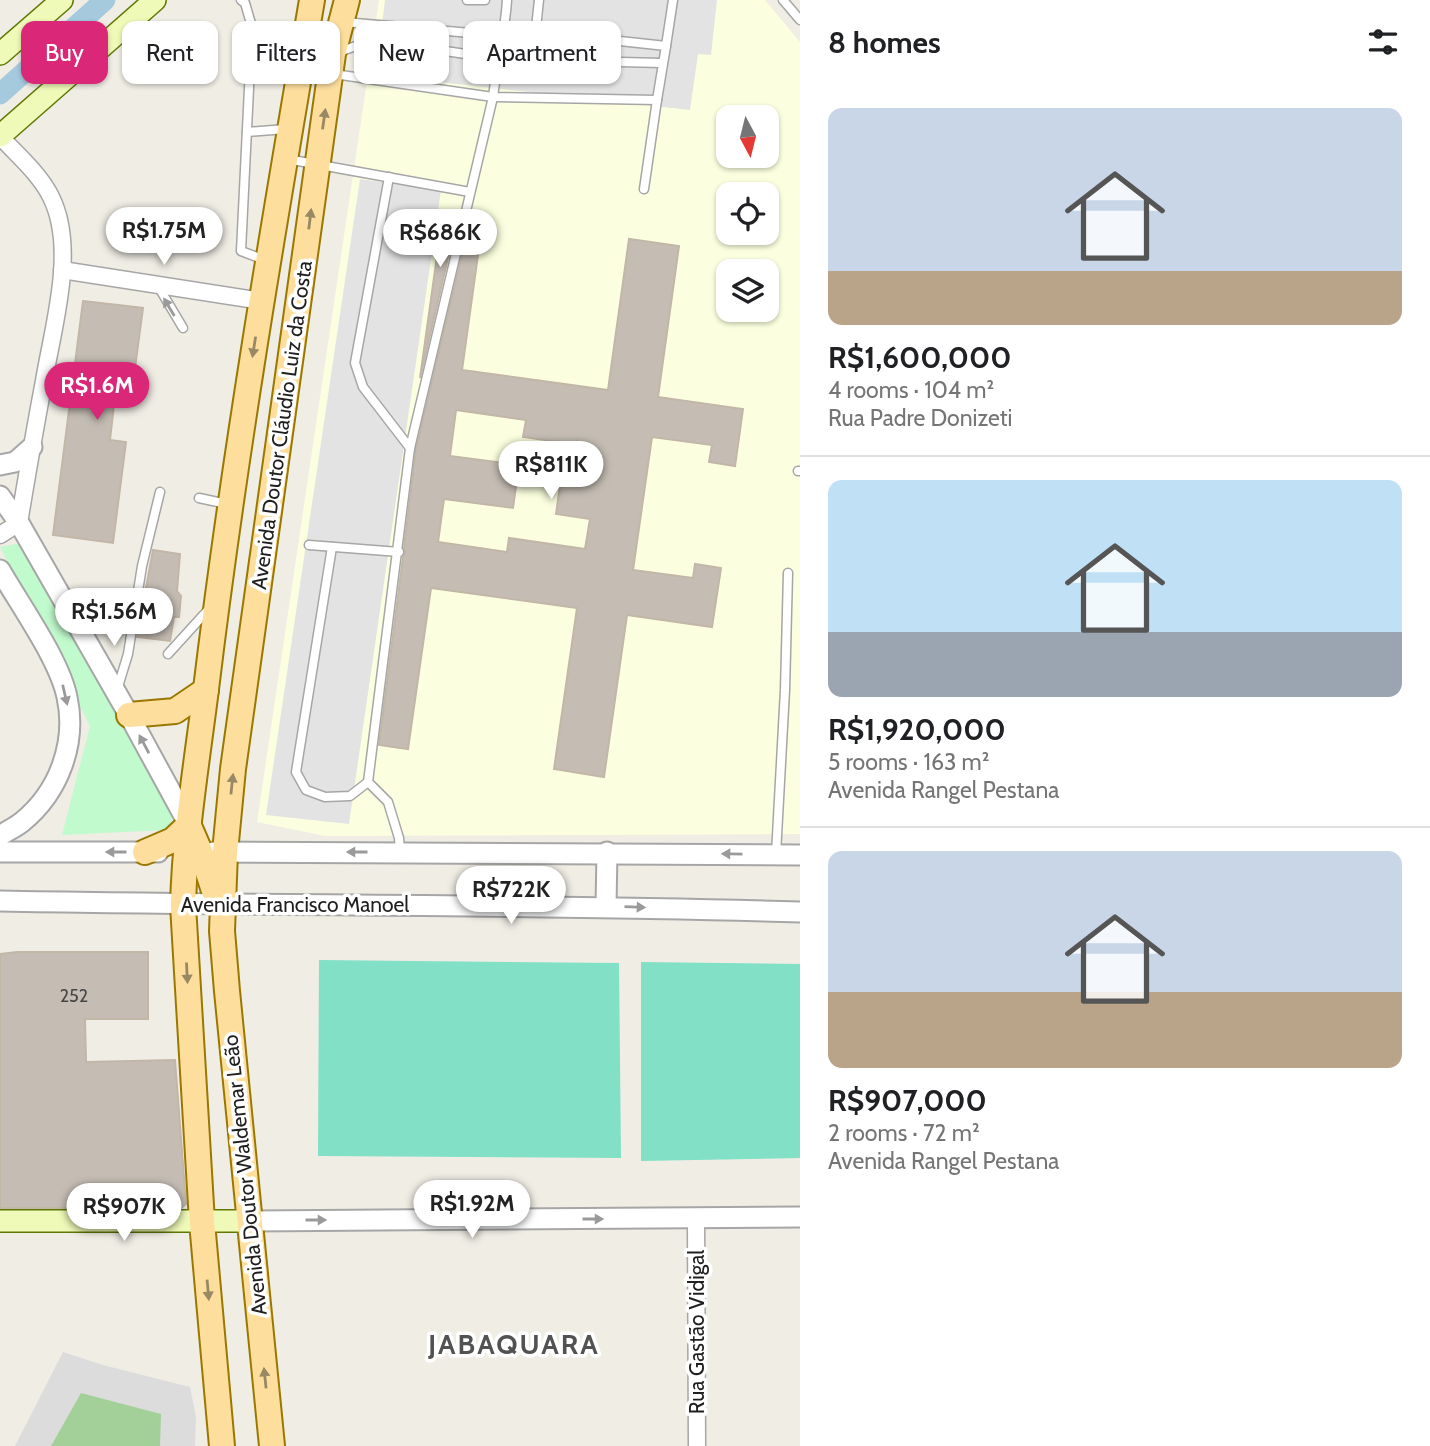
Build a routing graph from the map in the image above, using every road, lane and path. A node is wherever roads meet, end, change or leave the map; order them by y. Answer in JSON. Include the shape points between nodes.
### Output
{"nodes":[{"id":1,"x":62,"y":0,"type":"edge"},
{"id":2,"x":155,"y":0,"type":"edge"},
{"id":3,"x":241,"y":0,"type":"edge"},
{"id":4,"x":312,"y":0,"type":"edge"},
{"id":5,"x":467,"y":0,"type":"edge"},
{"id":6,"x":485,"y":0,"type":"edge"},
{"id":7,"x":507,"y":0,"type":"edge"},
{"id":8,"x":539,"y":0,"type":"edge"},
{"id":9,"x":673,"y":0,"type":"edge"},
{"id":10,"x":783,"y":0,"type":"edge"},
{"id":11,"x":344,"y":11,"type":"edge"},
{"id":12,"x":800,"y":20,"type":"edge"},
{"id":13,"x":506,"y":21,"type":"edge"},
{"id":14,"x":537,"y":21,"type":"edge"},
{"id":15,"x":340,"y":29,"type":"edge"},
{"id":16,"x":463,"y":30,"type":"edge"},
{"id":17,"x":621,"y":42,"type":"edge"},
{"id":18,"x":666,"y":47,"type":"junction"},
{"id":19,"x":0,"y":54,"type":"edge"},
{"id":20,"x":463,"y":54,"type":"edge"},
{"id":21,"x":340,"y":59,"type":"edge"},
{"id":22,"x":621,"y":62,"type":"edge"},
{"id":23,"x":662,"y":63,"type":"junction"},
{"id":24,"x":340,"y":66,"type":"edge"},
{"id":25,"x":329,"y":84,"type":"edge"},
{"id":26,"x":495,"y":84,"type":"edge"},
{"id":27,"x":493,"y":97,"type":"junction"},
{"id":28,"x":657,"y":100,"type":"junction"},
{"id":29,"x":290,"y":128,"type":"junction"},
{"id":30,"x":247,"y":132,"type":"junction"},
{"id":31,"x":0,"y":136,"type":"edge"},
{"id":32,"x":285,"y":159,"type":"junction"},
{"id":33,"x":318,"y":164,"type":"junction"},
{"id":34,"x":389,"y":177,"type":"junction"},
{"id":35,"x":644,"y":190,"type":"dead end"},
{"id":36,"x":470,"y":192,"type":"junction"},
{"id":37,"x":268,"y":261,"type":"junction"},
{"id":38,"x":62,"y":270,"type":"junction"},
{"id":39,"x":158,"y":285,"type":"junction"},
{"id":40,"x":261,"y":301,"type":"junction"},
{"id":41,"x":183,"y":328,"type":"dead end"},
{"id":42,"x":32,"y":447,"type":"junction"},
{"id":43,"x":410,"y":448,"type":"junction"},
{"id":44,"x":0,"y":465,"type":"edge"},
{"id":45,"x":160,"y":492,"type":"dead end"},
{"id":46,"x":0,"y":496,"type":"edge"},
{"id":47,"x":199,"y":498,"type":"dead end"},
{"id":48,"x":230,"y":504,"type":"junction"},
{"id":49,"x":19,"y":523,"type":"junction"},
{"id":50,"x":0,"y":535,"type":"edge"},
{"id":51,"x":309,"y":545,"type":"dead end"},
{"id":52,"x":332,"y":547,"type":"junction"},
{"id":53,"x":399,"y":552,"type":"junction"},
{"id":54,"x":0,"y":570,"type":"edge"},
{"id":55,"x":788,"y":573,"type":"dead end"},
{"id":56,"x":216,"y":600,"type":"junction"},
{"id":57,"x":168,"y":653,"type":"dead end"},
{"id":58,"x":206,"y":690,"type":"junction"},
{"id":59,"x":116,"y":693,"type":"junction"},
{"id":60,"x":129,"y":715,"type":"junction"},
{"id":61,"x":368,"y":782,"type":"junction"},
{"id":62,"x":189,"y":825,"type":"junction"},
{"id":63,"x":0,"y":836,"type":"edge"},
{"id":64,"x":0,"y":852,"type":"edge"},
{"id":65,"x":145,"y":852,"type":"junction"},
{"id":66,"x":203,"y":852,"type":"junction"},
{"id":67,"x":400,"y":852,"type":"junction"},
{"id":68,"x":776,"y":854,"type":"junction"},
{"id":69,"x":800,"y":855,"type":"edge"},
{"id":70,"x":607,"y":858,"type":"junction"},
{"id":71,"x":0,"y":901,"type":"edge"},
{"id":72,"x":221,"y":904,"type":"junction"},
{"id":73,"x":606,"y":904,"type":"junction"},
{"id":74,"x":183,"y":905,"type":"junction"},
{"id":75,"x":800,"y":912,"type":"edge"},
{"id":76,"x":800,"y":1217,"type":"edge"},
{"id":77,"x":696,"y":1219,"type":"junction"},
{"id":78,"x":248,"y":1221,"type":"junction"},
{"id":79,"x":0,"y":1222,"type":"edge"},
{"id":80,"x":202,"y":1222,"type":"junction"},
{"id":81,"x":222,"y":1446,"type":"edge"},
{"id":82,"x":272,"y":1446,"type":"edge"},
{"id":83,"x":697,"y":1446,"type":"edge"}],
"edges":[{"from":1,"to":19,"type":"main road"},
{"from":2,"to":31,"type":"main road"},
{"from":3,"to":30,"type":"lane","via":[[252,27]]},
{"from":4,"to":29,"type":"main road","name":"Avenida Doutor Cláudio Luiz da Costa"},
{"from":5,"to":6,"type":"lane"},
{"from":7,"to":13,"type":"lane"},
{"from":8,"to":14,"type":"lane"},
{"from":9,"to":18,"type":"lane"},
{"from":10,"to":12,"type":"lane"},
{"from":11,"to":15,"type":"main road","name":"Avenida Doutor Cláudio Luiz da Costa"},
{"from":11,"to":16,"type":"lane"},
{"from":17,"to":18,"type":"lane"},
{"from":18,"to":23,"type":"lane"},
{"from":20,"to":21,"type":"lane","via":[[380,41],[364,43]]},
{"from":22,"to":23,"type":"lane"},
{"from":23,"to":28,"type":"lane"},
{"from":24,"to":27,"type":"lane"},
{"from":33,"to":25,"type":"main road","name":"Avenida Doutor Cláudio Luiz da Costa","one_way":true},
{"from":26,"to":27,"type":"lane"},
{"from":27,"to":28,"type":"lane"},
{"from":27,"to":36,"type":"lane"},
{"from":28,"to":35,"type":"lane"},
{"from":29,"to":30,"type":"lane"},
{"from":29,"to":32,"type":"main road","name":"Avenida Doutor Cláudio Luiz da Costa"},
{"from":30,"to":37,"type":"lane","via":[[241,251]]},
{"from":31,"to":38,"type":"street","via":[[51,197],[61,230]]},
{"from":32,"to":33,"type":"lane"},
{"from":32,"to":37,"type":"main road","name":"Avenida Doutor Cláudio Luiz da Costa"},
{"from":33,"to":34,"type":"lane"},
{"from":66,"to":33,"type":"main road","name":"Avenida Doutor Cláudio Luiz da Costa","one_way":true,"via":[[233,769]]},
{"from":34,"to":36,"type":"lane"},
{"from":34,"to":43,"type":"lane","via":[[355,363],[363,387]]},
{"from":36,"to":43,"type":"lane"},
{"from":37,"to":40,"type":"main road","name":"Avenida Doutor Cláudio Luiz da Costa"},
{"from":38,"to":39,"type":"street"},
{"from":38,"to":42,"type":"street"},
{"from":39,"to":40,"type":"street"},
{"from":41,"to":39,"type":"lane","one_way":true},
{"from":40,"to":48,"type":"main road","name":"Avenida Doutor Cláudio Luiz da Costa","one_way":true},
{"from":42,"to":44,"type":"street","via":[[15,463]]},
{"from":42,"to":49,"type":"street"},
{"from":43,"to":53,"type":"lane"},
{"from":45,"to":59,"type":"lane"},
{"from":46,"to":49,"type":"street"},
{"from":47,"to":48,"type":"lane"},
{"from":48,"to":56,"type":"main road","name":"Avenida Doutor Cláudio Luiz da Costa"},
{"from":49,"to":50,"type":"street"},
{"from":49,"to":59,"type":"street"},
{"from":51,"to":52,"type":"lane"},
{"from":52,"to":53,"type":"lane"},
{"from":52,"to":61,"type":"lane","via":[[296,772],[306,790],[326,797],[350,796]]},
{"from":53,"to":61,"type":"lane"},
{"from":54,"to":63,"type":"street","one_way":true,"via":[[57,668],[68,718],[67,752],[58,779],[23,821]]},
{"from":55,"to":68,"type":"lane"},
{"from":56,"to":57,"type":"lane"},
{"from":56,"to":58,"type":"main road","name":"Avenida Doutor Cláudio Luiz da Costa"},
{"from":58,"to":60,"type":"main road","via":[[175,711]]},
{"from":58,"to":62,"type":"main road","name":"Avenida Doutor Cláudio Luiz da Costa"},
{"from":59,"to":60,"type":"street"},
{"from":62,"to":60,"type":"street","one_way":true},
{"from":61,"to":67,"type":"lane","via":[[388,802]]},
{"from":62,"to":65,"type":"main road","via":[[173,840]]},
{"from":62,"to":66,"type":"main road","name":"Avenida Doutor Cláudio Luiz da Costa"},
{"from":65,"to":64,"type":"street","one_way":true},
{"from":65,"to":66,"type":"street"},
{"from":67,"to":66,"type":"street","one_way":true},
{"from":66,"to":72,"type":"main road","name":"Avenida Doutor Waldemar Leão"},
{"from":66,"to":74,"type":"main road","name":"Avenida Doutor Waldemar Leão"},
{"from":67,"to":70,"type":"street"},
{"from":68,"to":69,"type":"street"},
{"from":68,"to":70,"type":"street","one_way":true},
{"from":70,"to":73,"type":"street"},
{"from":71,"to":74,"type":"street","name":"Avenida Francisco Manoel"},
{"from":72,"to":73,"type":"street","name":"Avenida Francisco Manoel"},
{"from":72,"to":74,"type":"street","name":"Avenida Francisco Manoel"},
{"from":72,"to":78,"type":"main road","name":"Avenida Doutor Waldemar Leão"},
{"from":73,"to":75,"type":"street","name":"Avenida Francisco Manoel","one_way":true},
{"from":74,"to":80,"type":"main road","name":"Avenida Doutor Waldemar Leão","one_way":true},
{"from":76,"to":77,"type":"street"},
{"from":78,"to":77,"type":"street","one_way":true},
{"from":77,"to":83,"type":"street","name":"Rua Gastão Vidigal"},
{"from":78,"to":80,"type":"main road"},
{"from":82,"to":78,"type":"main road","name":"Avenida Doutor Waldemar Leão","one_way":true},
{"from":79,"to":80,"type":"main road"},
{"from":80,"to":81,"type":"main road","name":"Avenida Doutor Waldemar Leão","one_way":true}]}
